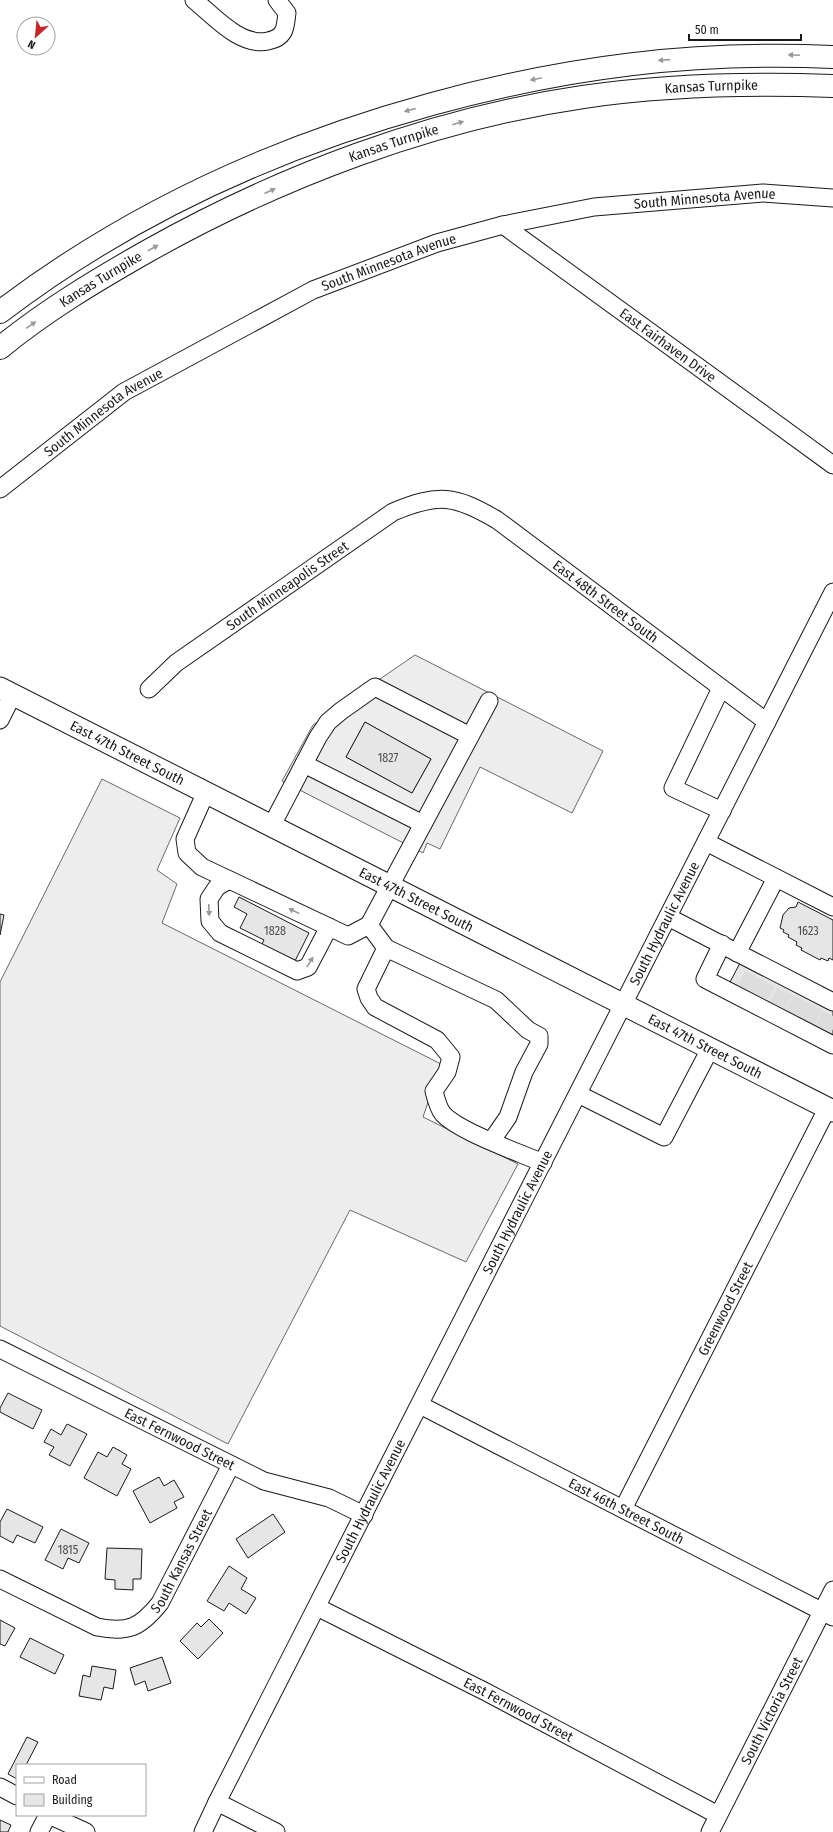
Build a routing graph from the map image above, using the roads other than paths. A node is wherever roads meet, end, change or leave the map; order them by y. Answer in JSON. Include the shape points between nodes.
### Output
{"nodes":[{"id":1,"x":194,"y":0,"type":"edge"},
{"id":2,"x":277,"y":0,"type":"edge"},
{"id":3,"x":833,"y":57,"type":"edge"},
{"id":4,"x":833,"y":86,"type":"edge"},
{"id":5,"x":833,"y":198,"type":"edge"},
{"id":6,"x":503,"y":225,"type":"junction"},
{"id":7,"x":0,"y":312,"type":"edge"},
{"id":8,"x":0,"y":348,"type":"edge"},
{"id":9,"x":833,"y":465,"type":"edge"},
{"id":10,"x":0,"y":489,"type":"edge"},
{"id":11,"x":436,"y":499,"type":"joint"},
{"id":12,"x":833,"y":592,"type":"edge"},
{"id":13,"x":721,"y":688,"type":"junction"},
{"id":14,"x":150,"y":689,"type":"dead end"},
{"id":15,"x":6,"y":691,"type":"edge"},
{"id":16,"x":489,"y":701,"type":"dead end"},
{"id":17,"x":0,"y":720,"type":"edge"},
{"id":18,"x":767,"y":722,"type":"junction"},
{"id":19,"x":470,"y":736,"type":"junction"},
{"id":20,"x":304,"y":764,"type":"junction"},
{"id":21,"x":206,"y":792,"type":"junction"},
{"id":22,"x":722,"y":811,"type":"junction"},
{"id":23,"x":423,"y":824,"type":"junction"},
{"id":24,"x":272,"y":825,"type":"junction"},
{"id":25,"x":706,"y":842,"type":"junction"},
{"id":26,"x":776,"y":878,"type":"junction"},
{"id":27,"x":229,"y":880,"type":"junction"},
{"id":28,"x":390,"y":885,"type":"junction"},
{"id":29,"x":833,"y":907,"type":"edge"},
{"id":30,"x":668,"y":917,"type":"junction"},
{"id":31,"x":369,"y":925,"type":"junction"},
{"id":32,"x":329,"y":927,"type":"junction"},
{"id":33,"x":722,"y":944,"type":"junction"},
{"id":34,"x":386,"y":948,"type":"junction"},
{"id":35,"x":737,"y":953,"type":"junction"},
{"id":36,"x":816,"y":996,"type":"edge"},
{"id":37,"x":624,"y":1004,"type":"junction"},
{"id":38,"x":825,"y":1038,"type":"edge"},
{"id":39,"x":710,"y":1048,"type":"junction"},
{"id":40,"x":578,"y":1094,"type":"junction"},
{"id":41,"x":830,"y":1110,"type":"edge"},
{"id":42,"x":492,"y":1140,"type":"junction"},
{"id":43,"x":543,"y":1163,"type":"junction"},
{"id":44,"x":0,"y":1350,"type":"edge"},
{"id":45,"x":420,"y":1405,"type":"junction"},
{"id":46,"x":231,"y":1465,"type":"junction"},
{"id":47,"x":623,"y":1509,"type":"junction"},
{"id":48,"x":364,"y":1515,"type":"junction"},
{"id":49,"x":0,"y":1579,"type":"edge"},
{"id":50,"x":833,"y":1590,"type":"edge"},
{"id":51,"x":317,"y":1607,"type":"junction"},
{"id":52,"x":828,"y":1614,"type":"edge"},
{"id":53,"x":0,"y":1787,"type":"edge"},
{"id":54,"x":16,"y":1795,"type":"edge"},
{"id":55,"x":217,"y":1802,"type":"junction"},
{"id":56,"x":718,"y":1815,"type":"junction"},
{"id":57,"x":47,"y":1816,"type":"edge"},
{"id":58,"x":50,"y":1816,"type":"edge"},
{"id":59,"x":39,"y":1832,"type":"edge"},
{"id":60,"x":86,"y":1832,"type":"edge"},
{"id":61,"x":203,"y":1832,"type":"edge"},
{"id":62,"x":276,"y":1832,"type":"edge"},
{"id":63,"x":710,"y":1832,"type":"edge"}],
"edges":[{"from":1,"to":2,"type":"street","via":[[234,33],[261,42],[274,40],[283,32],[287,13]]},
{"from":3,"to":7,"type":"highway","name":"Kansas Turnpike","one_way":true,"via":[[721,56],[594,68],[487,89],[398,113],[282,152],[192,193],[123,230]]},
{"from":8,"to":4,"type":"highway","name":"Kansas Turnpike","one_way":true,"via":[[63,302],[178,234],[301,177],[422,133],[528,106],[622,92],[701,85]]},
{"from":5,"to":6,"type":"street","name":"South Minnesota Avenue","via":[[764,193],[594,207]]},
{"from":6,"to":9,"type":"street","name":"East Fairhaven Drive"},
{"from":6,"to":10,"type":"street","name":"South Minnesota Avenue","via":[[437,243],[290,300],[124,392]]},
{"from":11,"to":13,"type":"street","name":"East 48th Street South","via":[[459,501],[497,520]]},
{"from":11,"to":14,"type":"street","name":"South Minneapolis Street","via":[[420,501],[393,512],[176,663]]},
{"from":12,"to":18,"type":"street","name":"South Hydraulic Avenue"},
{"from":13,"to":18,"type":"street","name":"East 48th Street South"},
{"from":13,"to":22,"type":"street","via":[[673,788]]},
{"from":15,"to":17,"type":"street"},
{"from":15,"to":21,"type":"main road","name":"East 47th Street South"},
{"from":16,"to":19,"type":"street"},
{"from":18,"to":22,"type":"street","name":"South Hydraulic Avenue"},
{"from":19,"to":20,"type":"street","via":[[375,687],[328,722]]},
{"from":19,"to":23,"type":"street"},
{"from":20,"to":23,"type":"street"},
{"from":20,"to":24,"type":"street"},
{"from":21,"to":24,"type":"main road","name":"East 47th Street South"},
{"from":21,"to":27,"type":"street","via":[[185,839],[187,853],[202,867]]},
{"from":22,"to":25,"type":"street","name":"South Hydraulic Avenue"},
{"from":23,"to":28,"type":"street"},
{"from":24,"to":28,"type":"main road","name":"East 47th Street South"},
{"from":25,"to":26,"type":"street"},
{"from":25,"to":30,"type":"street","name":"South Hydraulic Avenue"},
{"from":26,"to":29,"type":"street"},
{"from":26,"to":35,"type":"street"},
{"from":32,"to":27,"type":"street","one_way":true},
{"from":27,"to":32,"type":"street","one_way":true,"via":[[217,887],[209,899],[210,920],[220,933],[297,971],[308,967]]},
{"from":28,"to":31,"type":"street"},
{"from":28,"to":37,"type":"main road","name":"East 47th Street South"},
{"from":30,"to":33,"type":"street"},
{"from":30,"to":37,"type":"street","name":"South Hydraulic Avenue"},
{"from":31,"to":32,"type":"street","via":[[348,936]]},
{"from":31,"to":34,"type":"street"},
{"from":33,"to":35,"type":"street"},
{"from":33,"to":38,"type":"street","via":[[705,978],[750,997]]},
{"from":34,"to":42,"type":"street","via":[[366,989],[369,998],[375,1007],[437,1040],[451,1056],[447,1072],[434,1091],[436,1101],[442,1113],[456,1124]]},
{"from":34,"to":42,"type":"street","via":[[496,1000],[528,1030],[539,1036],[539,1044],[524,1072],[508,1117]]},
{"from":35,"to":36,"type":"street","via":[[764,971]]},
{"from":37,"to":39,"type":"main road","name":"East 47th Street South"},
{"from":37,"to":40,"type":"street","name":"South Hydraulic Avenue"},
{"from":39,"to":40,"type":"street","via":[[664,1138]]},
{"from":39,"to":41,"type":"main road","name":"East 47th Street South"},
{"from":40,"to":43,"type":"street","name":"South Hydraulic Avenue"},
{"from":41,"to":47,"type":"street","name":"Greenwood Street"},
{"from":42,"to":43,"type":"street"},
{"from":43,"to":45,"type":"street","name":"South Hydraulic Avenue"},
{"from":44,"to":46,"type":"street","name":"East Fernwood Street"},
{"from":45,"to":47,"type":"street","name":"East 46th Street South"},
{"from":45,"to":48,"type":"street","name":"South Hydraulic Avenue"},
{"from":46,"to":48,"type":"street","name":"East Fernwood Street","via":[[264,1481],[329,1498]]},
{"from":46,"to":49,"type":"street","name":"South Kansas Street","via":[[160,1603],[148,1618],[132,1627],[115,1630],[97,1627]]},
{"from":47,"to":52,"type":"street","name":"East 46th Street South"},
{"from":48,"to":51,"type":"street","name":"South Hydraulic Avenue"},
{"from":50,"to":52,"type":"street","name":"South Victoria Street"},
{"from":51,"to":55,"type":"street","name":"South Hydraulic Avenue"},
{"from":51,"to":56,"type":"street","name":"East Fernwood Street","via":[[486,1692]]},
{"from":52,"to":56,"type":"street","name":"South Victoria Street"},
{"from":53,"to":54,"type":"street"},
{"from":55,"to":61,"type":"street","name":"South Hydraulic Avenue"},
{"from":55,"to":62,"type":"street"},
{"from":56,"to":63,"type":"street","name":"South Victoria Street"},
{"from":57,"to":59,"type":"street"},
{"from":58,"to":60,"type":"street"}]}
